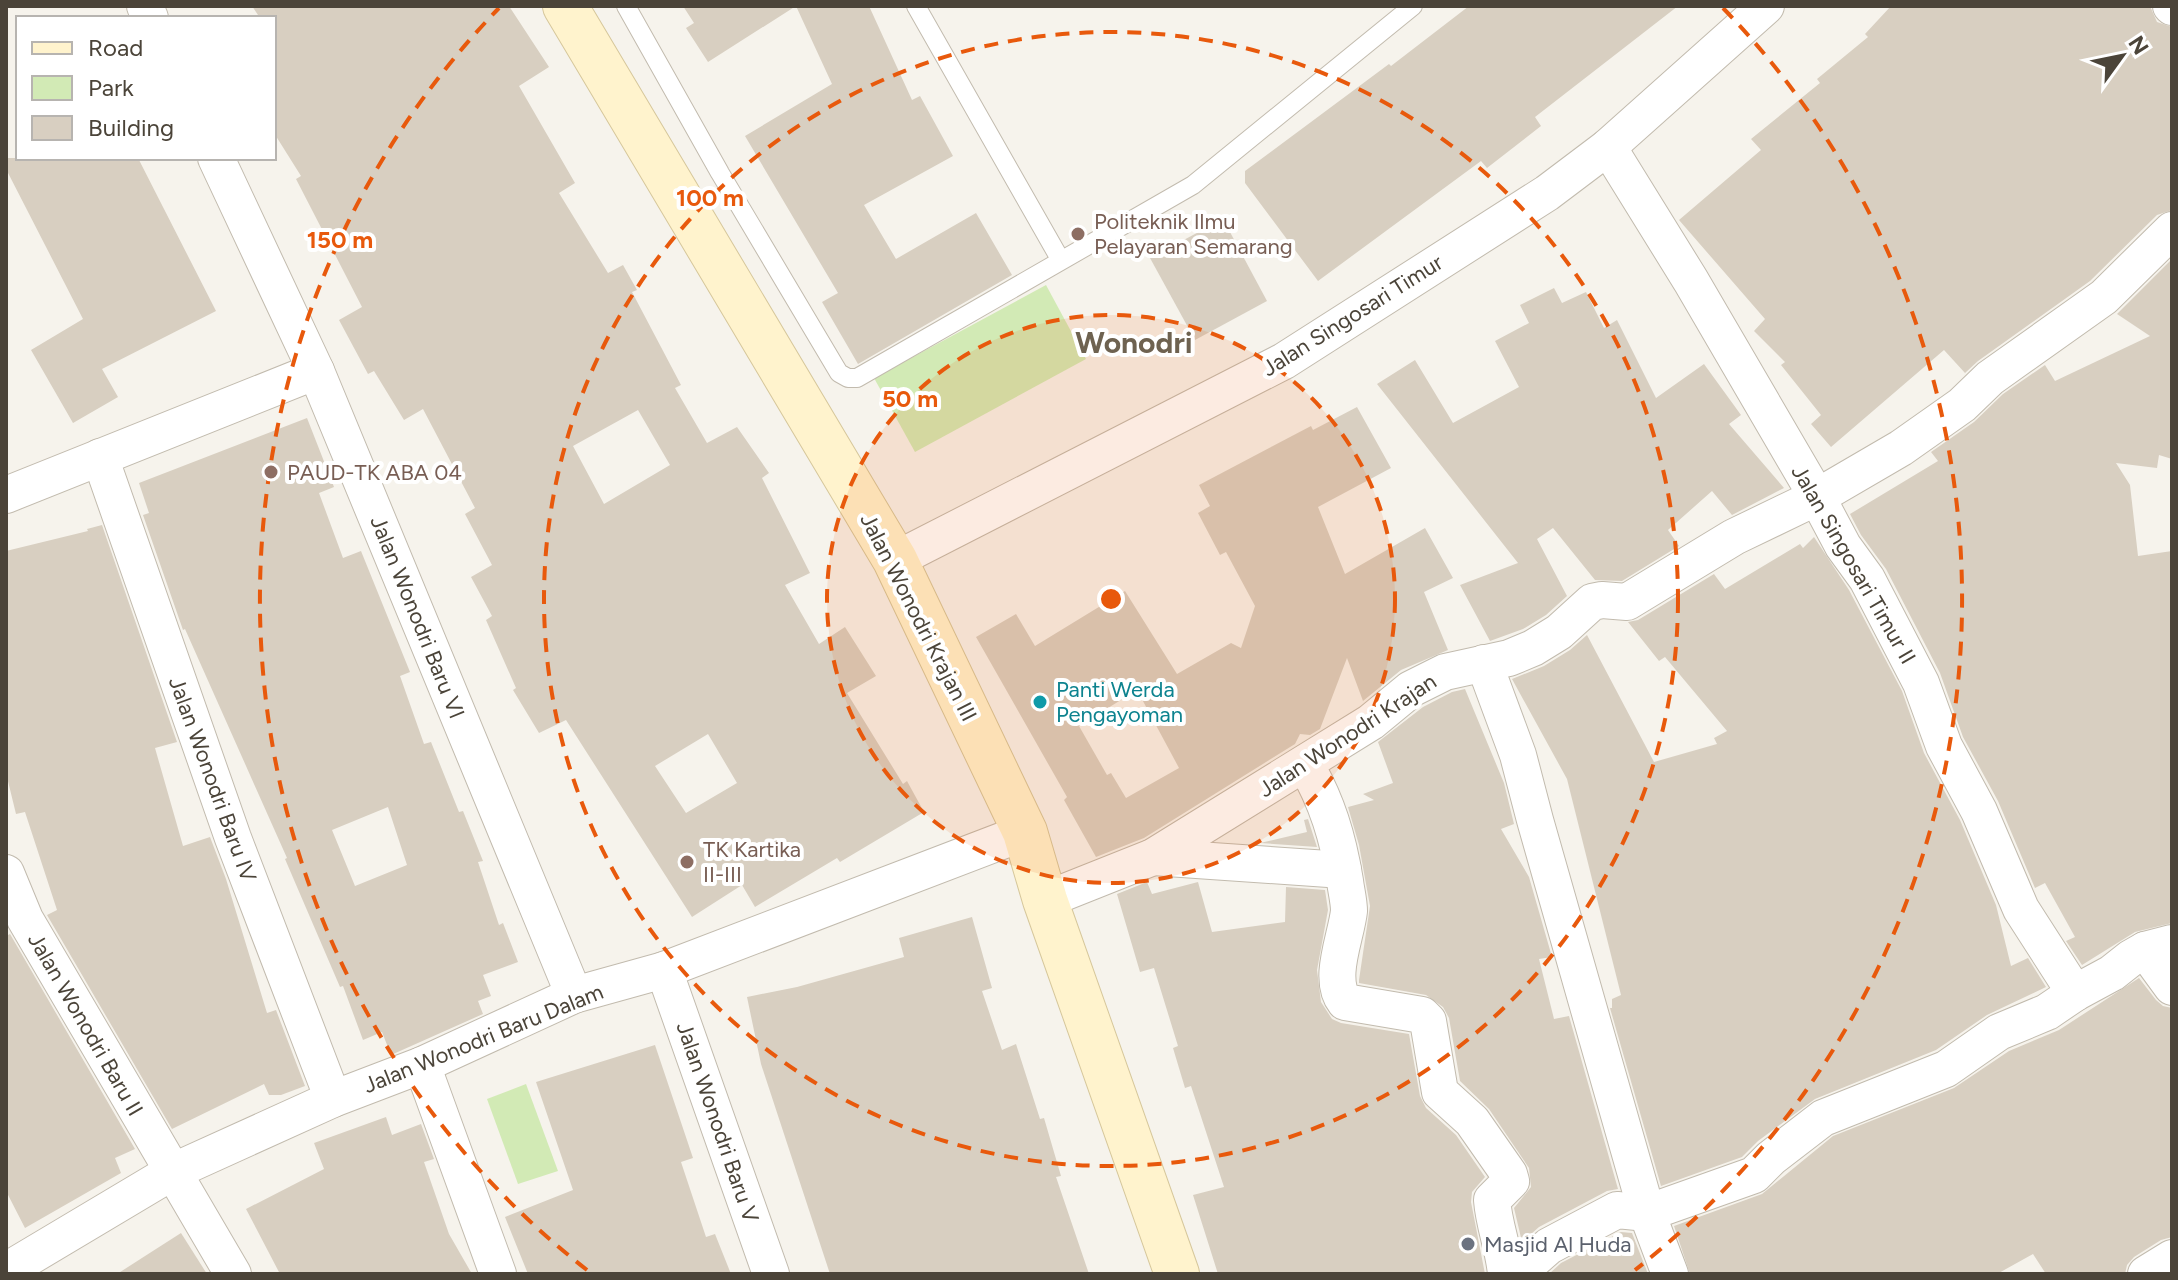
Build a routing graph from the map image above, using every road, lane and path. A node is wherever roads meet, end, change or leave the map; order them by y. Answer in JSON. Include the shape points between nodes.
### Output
{"nodes":[{"id":1,"x":565,"y":6,"type":"edge"},
{"id":2,"x":626,"y":6,"type":"edge"},
{"id":3,"x":916,"y":6,"type":"edge"},
{"id":4,"x":1413,"y":6,"type":"edge"},
{"id":5,"x":1766,"y":6,"type":"edge"},
{"id":6,"x":1608,"y":147,"type":"junction"},
{"id":7,"x":217,"y":160,"type":"edge"},
{"id":8,"x":2172,"y":230,"type":"edge"},
{"id":9,"x":1060,"y":259,"type":"junction"},
{"id":10,"x":316,"y":371,"type":"junction"},
{"id":11,"x":100,"y":457,"type":"junction"},
{"id":12,"x":6,"y":495,"type":"edge"},
{"id":13,"x":1817,"y":497,"type":"junction"},
{"id":14,"x":895,"y":560,"type":"junction"},
{"id":15,"x":1484,"y":663,"type":"junction"},
{"id":16,"x":1305,"y":764,"type":"junction"},
{"id":17,"x":1025,"y":832,"type":"junction"},
{"id":18,"x":1153,"y":857,"type":"junction"},
{"id":19,"x":1343,"y":870,"type":"junction"},
{"id":20,"x":6,"y":873,"type":"edge"},
{"id":21,"x":1045,"y":900,"type":"junction"},
{"id":22,"x":2158,"y":947,"type":"edge"},
{"id":23,"x":664,"y":970,"type":"junction"},
{"id":24,"x":2172,"y":987,"type":"edge"},
{"id":25,"x":2075,"y":993,"type":"junction"},
{"id":26,"x":574,"y":995,"type":"junction"},
{"id":27,"x":422,"y":1065,"type":"junction"},
{"id":28,"x":333,"y":1099,"type":"junction"},
{"id":29,"x":172,"y":1172,"type":"junction"},
{"id":30,"x":1647,"y":1213,"type":"junction"},
{"id":31,"x":2172,"y":1258,"type":"edge"},
{"id":32,"x":6,"y":1271,"type":"edge"},
{"id":33,"x":233,"y":1274,"type":"edge"},
{"id":34,"x":498,"y":1274,"type":"edge"},
{"id":35,"x":771,"y":1274,"type":"edge"},
{"id":36,"x":1177,"y":1274,"type":"edge"},
{"id":37,"x":1506,"y":1274,"type":"edge"},
{"id":38,"x":1517,"y":1274,"type":"edge"},
{"id":39,"x":1670,"y":1274,"type":"edge"},
{"id":40,"x":2146,"y":1274,"type":"edge"}],
"edges":[{"from":1,"to":14,"type":"main road","name":"Jalan Wonodri Krajan III"},
{"from":2,"to":9,"type":"lane","via":[[839,373],[857,378]]},
{"from":3,"to":9,"type":"lane"},
{"from":4,"to":9,"type":"lane","via":[[1193,185]]},
{"from":5,"to":6,"type":"street","name":"Jalan Singosari Timur"},
{"from":6,"to":13,"type":"street","name":"Jalan Singosari Timur II"},
{"from":6,"to":14,"type":"street","name":"Jalan Singosari Timur","via":[[1547,193],[1284,361]]},
{"from":7,"to":10,"type":"street"},
{"from":8,"to":13,"type":"street","name":"Jalan Wonodri Krajan","via":[[2104,297],[1990,378],[1962,405]]},
{"from":10,"to":11,"type":"street"},
{"from":10,"to":26,"type":"street","name":"Jalan Wonodri Baru VI"},
{"from":11,"to":12,"type":"street"},
{"from":11,"to":28,"type":"street","name":"Jalan Wonodri Baru IV","via":[[233,838]]},
{"from":13,"to":15,"type":"street","name":"Jalan Wonodri Krajan","via":[[1734,537],[1627,602],[1592,602],[1533,648]]},
{"from":13,"to":25,"type":"street","name":"Jalan Singosari Timur II","via":[[1921,683],[1944,746],[2021,909]]},
{"from":14,"to":17,"type":"main road","name":"Jalan Wonodri Krajan III"},
{"from":15,"to":16,"type":"street","name":"Jalan Wonodri Krajan","via":[[1445,672],[1411,689]]},
{"from":15,"to":30,"type":"street","via":[[1518,755]]},
{"from":16,"to":18,"type":"street","name":"Jalan Wonodri Krajan"},
{"from":16,"to":19,"type":"street","via":[[1323,795]]},
{"from":17,"to":21,"type":"main road","name":"Jalan Wonodri Krajan III"},
{"from":17,"to":23,"type":"street","name":"Jalan Wonodri Baru Dalam"},
{"from":18,"to":19,"type":"street"},
{"from":18,"to":21,"type":"street","name":"Jalan Wonodri Krajan"},
{"from":19,"to":37,"type":"street","via":[[1349,908],[1338,993],[1345,1002],[1422,1015],[1428,1021],[1440,1092],[1472,1121],[1509,1174],[1511,1181],[1492,1200]]},
{"from":20,"to":29,"type":"street","name":"Jalan Wonodri Baru II","via":[[25,919]]},
{"from":21,"to":36,"type":"main road","name":"Jalan Wonodri Krajan III"},
{"from":22,"to":24,"type":"street"},
{"from":22,"to":25,"type":"street"},
{"from":23,"to":26,"type":"street","name":"Jalan Wonodri Baru Dalam"},
{"from":23,"to":35,"type":"street","name":"Jalan Wonodri Baru V"},
{"from":25,"to":30,"type":"street","via":[[2047,1012],[1999,1032],[1946,1069],[1823,1118],[1754,1175]]},
{"from":26,"to":27,"type":"street","name":"Jalan Wonodri Baru Dalam"},
{"from":27,"to":28,"type":"street","name":"Jalan Wonodri Baru Dalam"},
{"from":27,"to":34,"type":"street"},
{"from":28,"to":29,"type":"street","name":"Jalan Wonodri Baru Dalam"},
{"from":29,"to":32,"type":"street","name":"Jalan Wonodri Baru Dalam"},
{"from":29,"to":33,"type":"street","name":"Jalan Wonodri Baru II"},
{"from":30,"to":38,"type":"street","via":[[1617,1210],[1549,1246]]},
{"from":30,"to":39,"type":"street"},
{"from":31,"to":40,"type":"street"}]}
